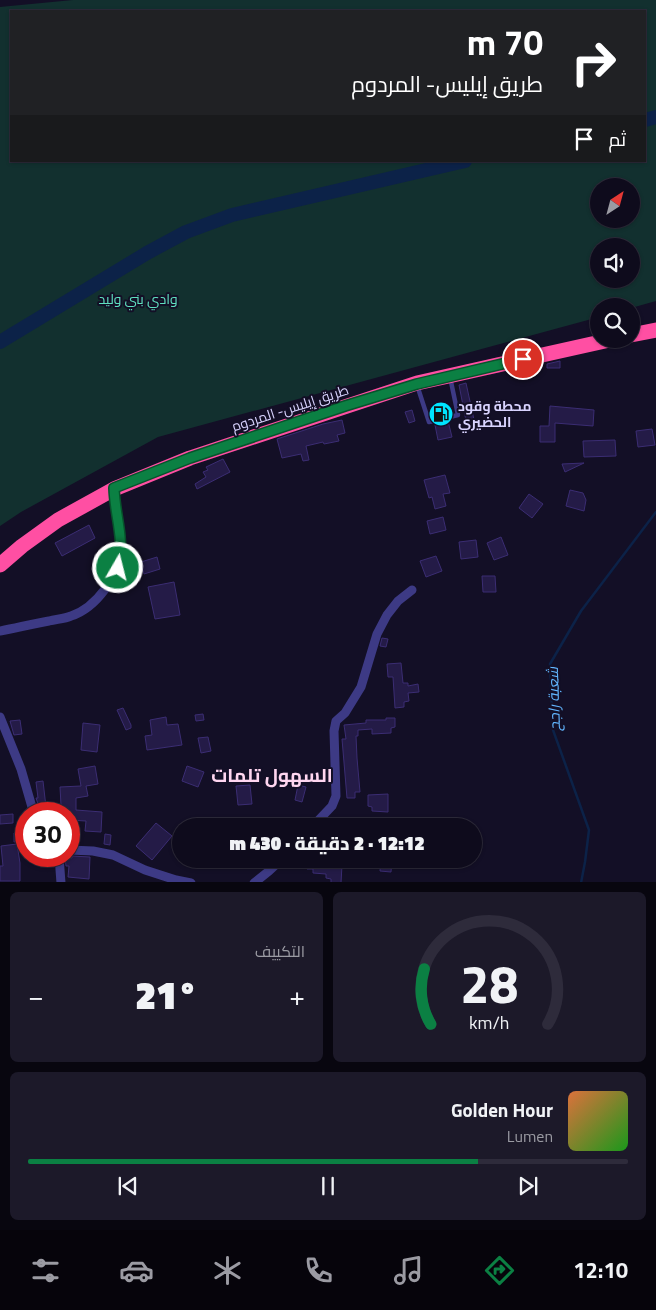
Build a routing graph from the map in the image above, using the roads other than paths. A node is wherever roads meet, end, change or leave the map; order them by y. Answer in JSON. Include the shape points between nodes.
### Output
{"nodes":[{"id":1,"x":656,"y":330,"type":"edge"},
{"id":2,"x":640,"y":333,"type":"edge"},
{"id":3,"x":590,"y":344,"type":"edge"},
{"id":4,"x":450,"y":376,"type":"junction"},
{"id":5,"x":417,"y":384,"type":"junction"},
{"id":6,"x":114,"y":488,"type":"junction"},
{"id":7,"x":0,"y":565,"type":"edge"},
{"id":8,"x":412,"y":590,"type":"dead end"},
{"id":9,"x":0,"y":631,"type":"edge"},
{"id":10,"x":0,"y":717,"type":"edge"},
{"id":11,"x":31,"y":802,"type":"edge"},
{"id":12,"x":321,"y":818,"type":"edge"},
{"id":13,"x":80,"y":850,"type":"edge"},
{"id":14,"x":60,"y":867,"type":"edge"},
{"id":15,"x":273,"y":868,"type":"edge"},
{"id":16,"x":176,"y":881,"type":"edge"},
{"id":17,"x":61,"y":882,"type":"edge"},
{"id":18,"x":191,"y":882,"type":"edge"},
{"id":19,"x":254,"y":882,"type":"edge"}],
"edges":[{"from":1,"to":2,"type":"highway"},
{"from":3,"to":4,"type":"highway","name":"طريق إيليس- المردوم"},
{"from":4,"to":5,"type":"highway","name":"طريق إيليس- المردوم"},
{"from":4,"to":5,"type":"lane","via":[[458,415],[429,422]]},
{"from":5,"to":6,"type":"highway","name":"طريق إيليس- المردوم","via":[[190,458]]},
{"from":6,"to":7,"type":"highway","name":"طريق إيليس- المردوم","via":[[58,520]]},
{"from":6,"to":9,"type":"street","via":[[121,555],[110,582],[88,607],[72,616]]},
{"from":8,"to":12,"type":"street","via":[[386,615],[361,686],[345,713],[336,721],[336,796]]},
{"from":10,"to":11,"type":"street"},
{"from":13,"to":16,"type":"street","via":[[113,855]]},
{"from":14,"to":17,"type":"street"},
{"from":15,"to":19,"type":"street"},
{"from":16,"to":18,"type":"street"}]}
